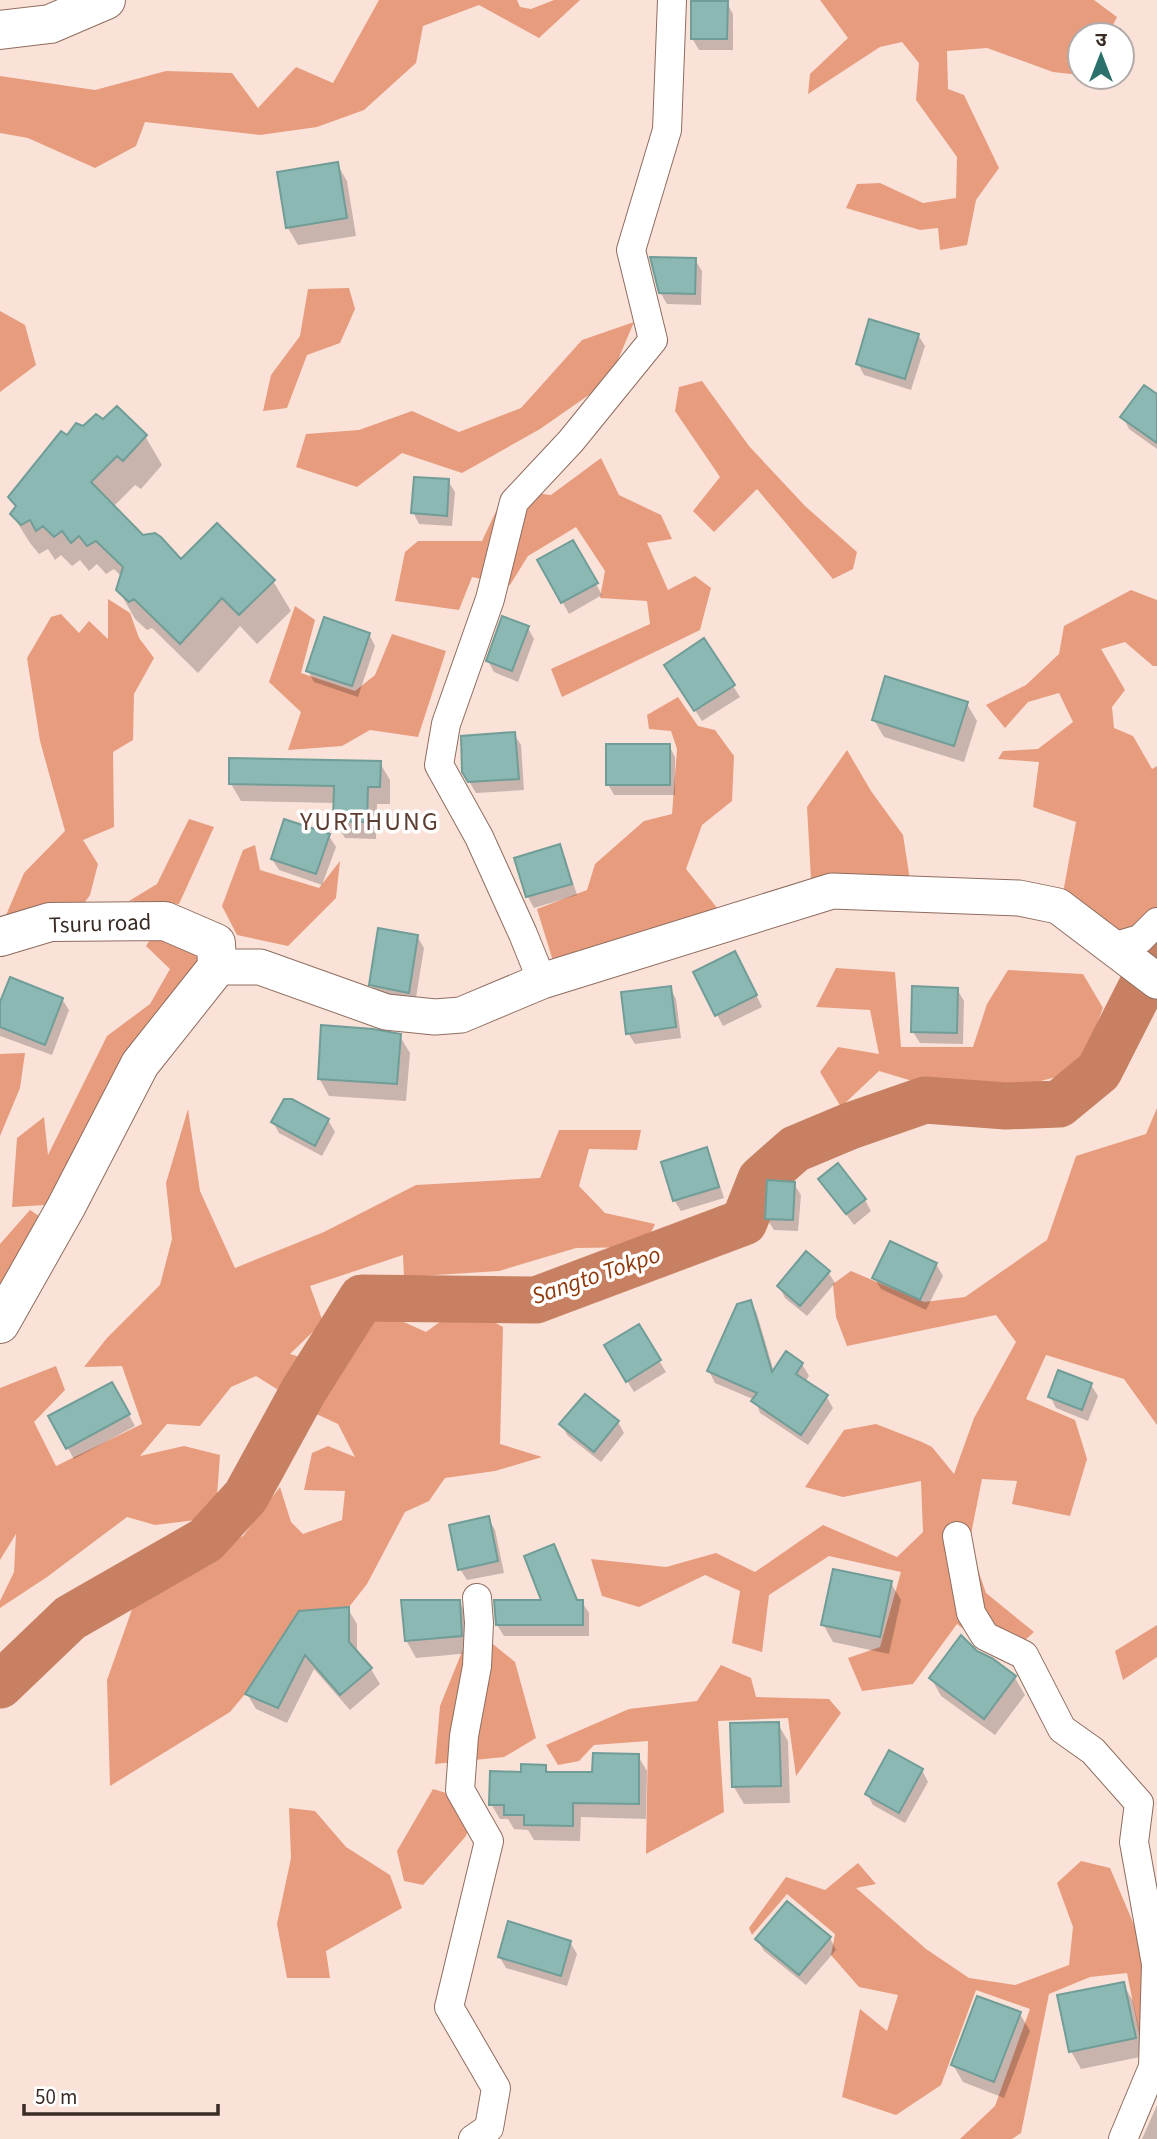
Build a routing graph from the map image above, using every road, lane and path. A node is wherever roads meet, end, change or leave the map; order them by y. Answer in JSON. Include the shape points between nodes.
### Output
{"nodes":[{"id":1,"x":106,"y":0,"type":"edge"},
{"id":2,"x":672,"y":0,"type":"edge"},
{"id":3,"x":0,"y":30,"type":"edge"},
{"id":4,"x":1157,"y":922,"type":"edge"},
{"id":5,"x":0,"y":937,"type":"edge"},
{"id":6,"x":1134,"y":963,"type":"edge"},
{"id":7,"x":217,"y":967,"type":"junction"},
{"id":8,"x":542,"y":981,"type":"junction"},
{"id":9,"x":0,"y":1324,"type":"edge"},
{"id":10,"x":957,"y":1536,"type":"dead end"},
{"id":11,"x":477,"y":1598,"type":"dead end"},
{"id":12,"x":473,"y":2139,"type":"edge"},
{"id":13,"x":1123,"y":2139,"type":"edge"}],
"edges":[{"from":1,"to":3,"type":"main road","via":[[50,24]]},
{"from":2,"to":8,"type":"street","via":[[667,130],[631,250],[653,340],[571,441],[514,502],[490,599],[446,723],[439,765],[479,837]]},
{"from":4,"to":6,"type":"street","via":[[1140,939]]},
{"from":5,"to":7,"type":"main road","name":"Tsuru road","via":[[50,922],[165,921],[216,943]]},
{"from":6,"to":8,"type":"street","via":[[1058,906],[1019,898],[832,891]]},
{"from":7,"to":8,"type":"street","via":[[260,967],[386,1012],[435,1017],[461,1015]]},
{"from":7,"to":9,"type":"main road","via":[[140,1064]]},
{"from":10,"to":13,"type":"street","via":[[971,1613],[985,1636],[1024,1655],[1062,1729],[1093,1751],[1139,1803],[1134,1842],[1156,1964],[1153,2067]]},
{"from":11,"to":12,"type":"street","via":[[477,1666],[460,1790],[489,1841],[449,2007],[496,2088],[489,2128]]}]}
